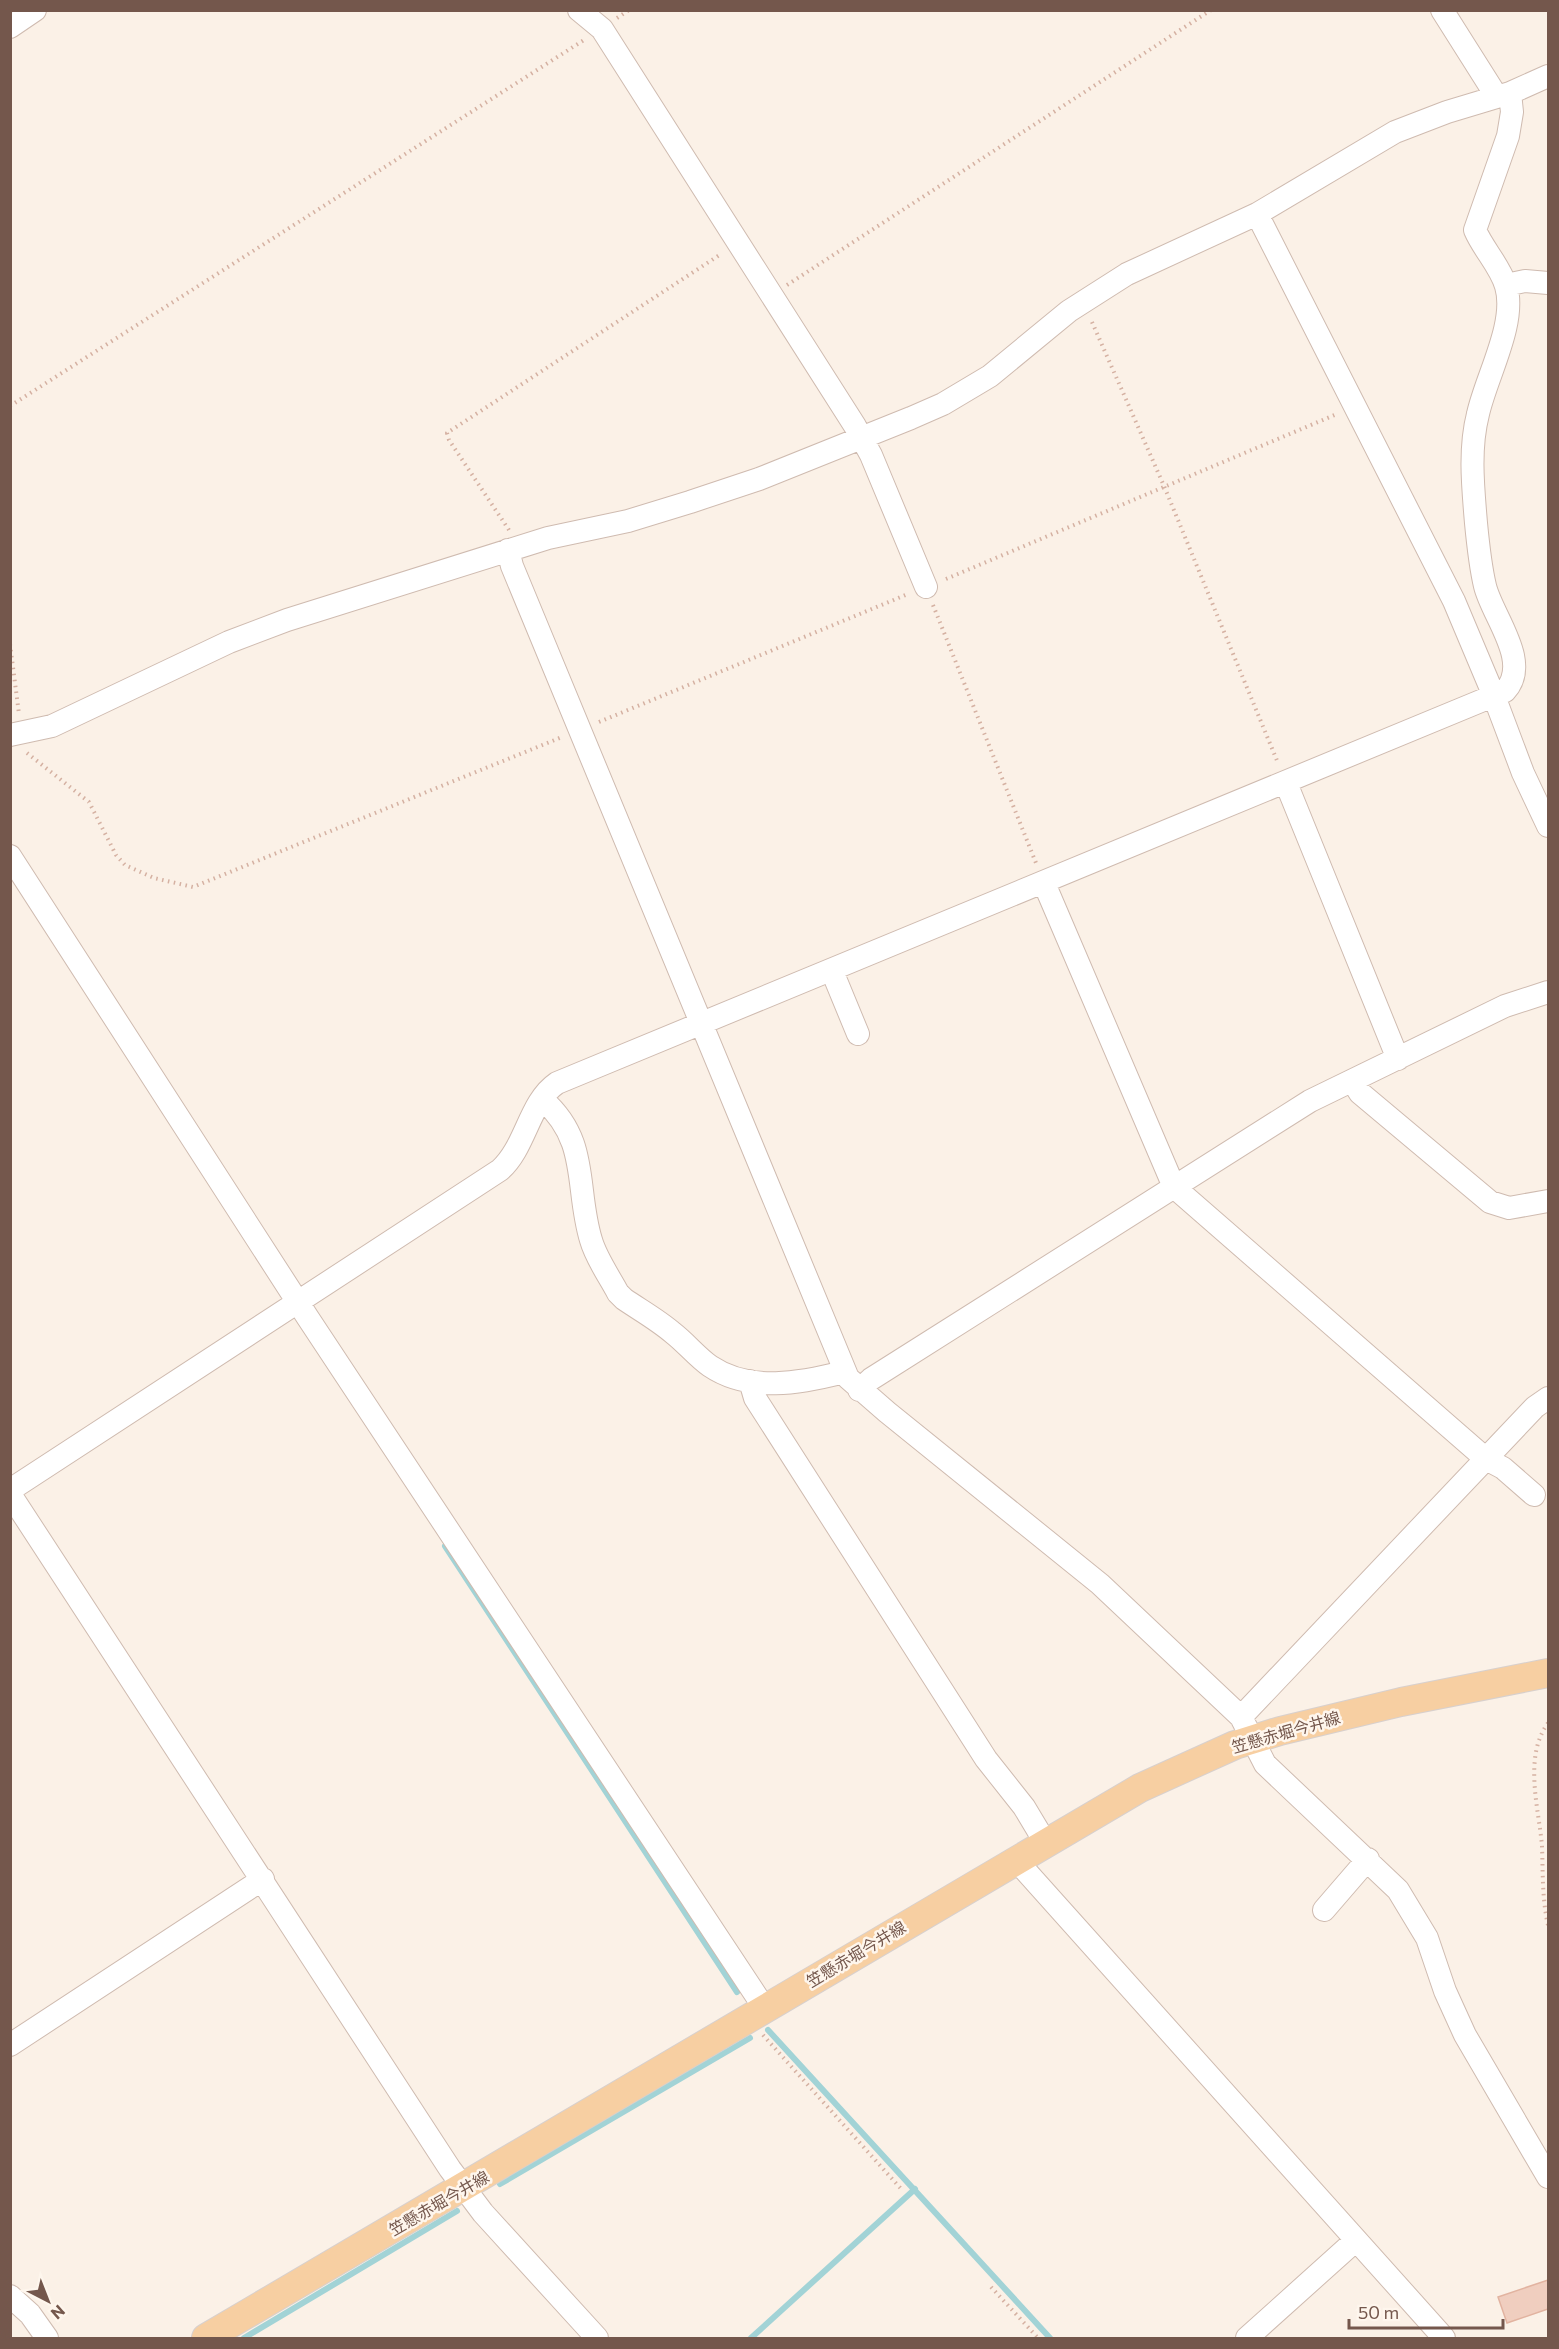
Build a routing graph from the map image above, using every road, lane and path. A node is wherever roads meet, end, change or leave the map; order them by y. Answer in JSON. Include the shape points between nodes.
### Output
{"nodes":[{"id":1,"x":35,"y":10,"type":"edge"},
{"id":2,"x":579,"y":10,"type":"edge"},
{"id":3,"x":1211,"y":10,"type":"edge"},
{"id":4,"x":1442,"y":10,"type":"edge"},
{"id":5,"x":10,"y":27,"type":"edge"},
{"id":6,"x":602,"y":29,"type":"junction"},
{"id":7,"x":1548,"y":76,"type":"edge"},
{"id":8,"x":1503,"y":95,"type":"junction"},
{"id":9,"x":1257,"y":214,"type":"junction"},
{"id":10,"x":738,"y":243,"type":"junction"},
{"id":11,"x":1548,"y":283,"type":"edge"},
{"id":12,"x":1506,"y":285,"type":"junction"},
{"id":13,"x":772,"y":295,"type":"junction"},
{"id":14,"x":1082,"y":302,"type":"junction"},
{"id":15,"x":1355,"y":405,"type":"junction"},
{"id":16,"x":10,"y":406,"type":"edge"},
{"id":17,"x":862,"y":439,"type":"junction"},
{"id":18,"x":1164,"y":486,"type":"junction"},
{"id":19,"x":512,"y":549,"type":"junction"},
{"id":20,"x":926,"y":587,"type":"junction"},
{"id":21,"x":10,"y":644,"type":"edge"},
{"id":22,"x":1494,"y":696,"type":"junction"},
{"id":23,"x":578,"y":730,"type":"junction"},
{"id":24,"x":15,"y":734,"type":"edge"},
{"id":25,"x":1286,"y":783,"type":"junction"},
{"id":26,"x":1548,"y":826,"type":"edge"},
{"id":27,"x":10,"y":856,"type":"edge"},
{"id":28,"x":1044,"y":883,"type":"junction"},
{"id":29,"x":832,"y":971,"type":"junction"},
{"id":30,"x":1548,"y":992,"type":"edge"},
{"id":31,"x":700,"y":1026,"type":"junction"},
{"id":32,"x":858,"y":1034,"type":"dead end"},
{"id":33,"x":1398,"y":1059,"type":"junction"},
{"id":34,"x":1353,"y":1082,"type":"junction"},
{"id":35,"x":543,"y":1100,"type":"junction"},
{"id":36,"x":1174,"y":1187,"type":"junction"},
{"id":37,"x":1548,"y":1201,"type":"edge"},
{"id":38,"x":298,"y":1302,"type":"junction"},
{"id":39,"x":844,"y":1372,"type":"junction"},
{"id":40,"x":750,"y":1382,"type":"junction"},
{"id":41,"x":859,"y":1390,"type":"junction"},
{"id":42,"x":1548,"y":1398,"type":"edge"},
{"id":43,"x":1486,"y":1459,"type":"junction"},
{"id":44,"x":10,"y":1492,"type":"edge"},
{"id":45,"x":1534,"y":1495,"type":"dead end"},
{"id":46,"x":1548,"y":1673,"type":"edge"},
{"id":47,"x":1548,"y":1723,"type":"edge"},
{"id":48,"x":1247,"y":1728,"type":"junction"},
{"id":49,"x":1045,"y":1842,"type":"junction"},
{"id":50,"x":1015,"y":1859,"type":"junction"},
{"id":51,"x":1368,"y":1859,"type":"junction"},
{"id":52,"x":263,"y":1879,"type":"junction"},
{"id":53,"x":1324,"y":1910,"type":"dead end"},
{"id":54,"x":1548,"y":1925,"type":"edge"},
{"id":55,"x":757,"y":2013,"type":"junction"},
{"id":56,"x":10,"y":2045,"type":"edge"},
{"id":57,"x":1548,"y":2177,"type":"edge"},
{"id":58,"x":464,"y":2188,"type":"junction"},
{"id":59,"x":903,"y":2191,"type":"dead end"},
{"id":60,"x":1356,"y":2240,"type":"junction"},
{"id":61,"x":991,"y":2287,"type":"dead end"},
{"id":62,"x":10,"y":2296,"type":"edge"},
{"id":63,"x":46,"y":2338,"type":"edge"},
{"id":64,"x":206,"y":2338,"type":"edge"},
{"id":65,"x":597,"y":2338,"type":"edge"},
{"id":66,"x":1038,"y":2338,"type":"edge"},
{"id":67,"x":1247,"y":2338,"type":"edge"},
{"id":68,"x":1444,"y":2338,"type":"edge"}],
"edges":[{"from":1,"to":5,"type":"street"},
{"from":2,"to":6,"type":"street"},
{"from":3,"to":13,"type":"path"},
{"from":4,"to":8,"type":"street"},
{"from":6,"to":10,"type":"street"},
{"from":6,"to":16,"type":"path"},
{"from":7,"to":8,"type":"street"},
{"from":8,"to":9,"type":"street","via":[[1395,132]]},
{"from":8,"to":12,"type":"street","via":[[1512,112],[1508,136],[1475,230]]},
{"from":9,"to":14,"type":"street","via":[[1137,269]]},
{"from":9,"to":15,"type":"street"},
{"from":10,"to":13,"type":"street"},
{"from":10,"to":19,"type":"path","via":[[447,433],[509,530]]},
{"from":11,"to":12,"type":"street","via":[[1525,281]]},
{"from":12,"to":22,"type":"street","via":[[1507,315],[1478,414],[1473,454],[1483,577],[1514,664],[1510,686]]},
{"from":13,"to":17,"type":"street"},
{"from":14,"to":17,"type":"street","via":[[982,381],[943,404]]},
{"from":14,"to":18,"type":"path"},
{"from":15,"to":18,"type":"path"},
{"from":15,"to":22,"type":"street","via":[[1454,601]]},
{"from":17,"to":19,"type":"street","via":[[690,502]]},
{"from":17,"to":20,"type":"street"},
{"from":18,"to":20,"type":"path"},
{"from":18,"to":25,"type":"path"},
{"from":19,"to":23,"type":"street"},
{"from":19,"to":24,"type":"street","via":[[240,638],[52,726]]},
{"from":20,"to":23,"type":"path"},
{"from":20,"to":28,"type":"path"},
{"from":21,"to":24,"type":"path"},
{"from":22,"to":25,"type":"street"},
{"from":22,"to":26,"type":"street","via":[[1522,773]]},
{"from":23,"to":24,"type":"path","via":[[193,887],[154,879],[125,865],[89,802],[31,759]]},
{"from":23,"to":31,"type":"street"},
{"from":25,"to":28,"type":"street"},
{"from":25,"to":33,"type":"street"},
{"from":27,"to":38,"type":"street"},
{"from":28,"to":29,"type":"street"},
{"from":28,"to":36,"type":"street"},
{"from":29,"to":31,"type":"street"},
{"from":29,"to":32,"type":"street"},
{"from":30,"to":33,"type":"street","via":[[1505,1006]]},
{"from":31,"to":35,"type":"street","via":[[557,1083]]},
{"from":31,"to":39,"type":"street"},
{"from":33,"to":34,"type":"street"},
{"from":34,"to":36,"type":"street","via":[[1302,1106]]},
{"from":34,"to":37,"type":"street","via":[[1360,1093],[1490,1202],[1509,1208]]},
{"from":35,"to":38,"type":"street","via":[[512,1157],[500,1170]]},
{"from":35,"to":40,"type":"street","via":[[555,1110],[577,1150],[591,1240],[618,1293],[711,1366]]},
{"from":36,"to":41,"type":"street","via":[[870,1379]]},
{"from":36,"to":43,"type":"street"},
{"from":38,"to":44,"type":"street"},
{"from":38,"to":55,"type":"street"},
{"from":39,"to":40,"type":"street","via":[[790,1383]]},
{"from":39,"to":41,"type":"street"},
{"from":40,"to":49,"type":"street","via":[[754,1398],[907,1637]]},
{"from":41,"to":48,"type":"street","via":[[1100,1584]]},
{"from":42,"to":43,"type":"street","via":[[1534,1407]]},
{"from":43,"to":45,"type":"street"},
{"from":43,"to":48,"type":"street"},
{"from":44,"to":52,"type":"street"},
{"from":46,"to":48,"type":"main road","name":"笠懸赤堀今井線"},
{"from":47,"to":54,"type":"path","via":[[1534,1782]]},
{"from":48,"to":49,"type":"main road","name":"笠懸赤堀今井線"},
{"from":48,"to":51,"type":"street","via":[[1265,1764]]},
{"from":49,"to":50,"type":"main road","name":"笠懸赤堀今井線"},
{"from":50,"to":55,"type":"main road","name":"笠懸赤堀今井線"},
{"from":50,"to":60,"type":"street"},
{"from":51,"to":53,"type":"street"},
{"from":51,"to":57,"type":"street","via":[[1417,1917],[1465,2035]]},
{"from":52,"to":56,"type":"street"},
{"from":52,"to":58,"type":"street"},
{"from":55,"to":58,"type":"main road","name":"笠懸赤堀今井線"},
{"from":55,"to":59,"type":"path","via":[[754,2026]]},
{"from":58,"to":64,"type":"main road","name":"笠懸赤堀今井線"},
{"from":58,"to":65,"type":"street"},
{"from":60,"to":67,"type":"street"},
{"from":60,"to":68,"type":"street"},
{"from":61,"to":66,"type":"path"},
{"from":62,"to":63,"type":"street","via":[[30,2314]]}]}
